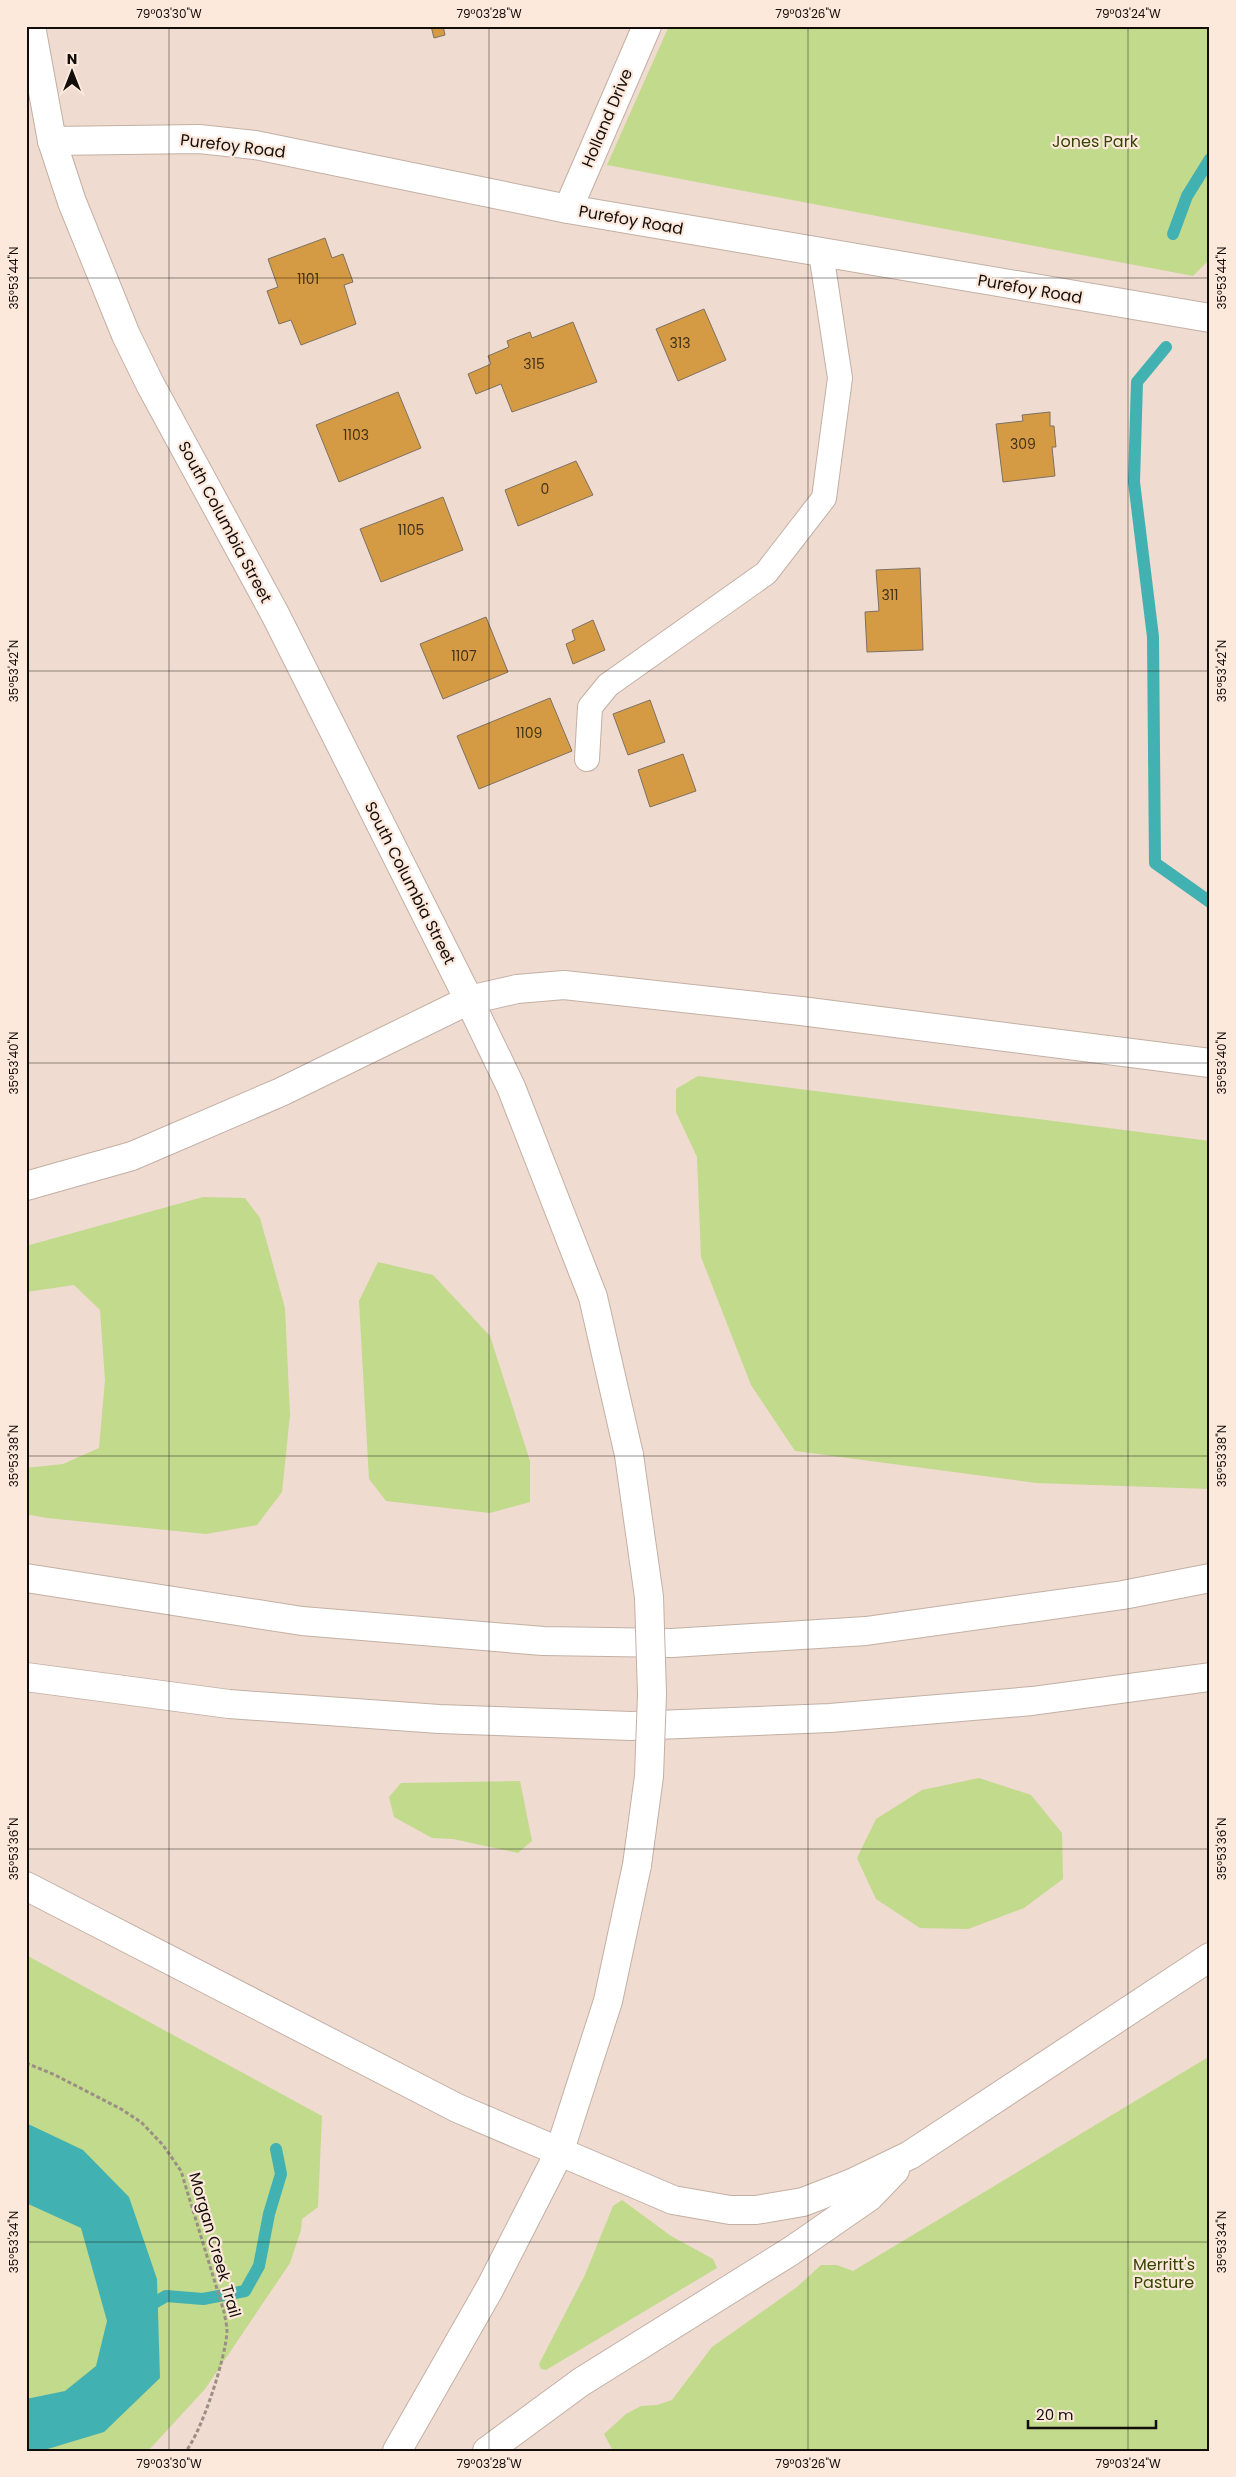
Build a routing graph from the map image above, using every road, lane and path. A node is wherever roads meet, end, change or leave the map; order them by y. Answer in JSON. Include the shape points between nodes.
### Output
{"nodes":[{"id":1,"x":31,"y":26,"type":"edge"},
{"id":2,"x":647,"y":26,"type":"edge"},
{"id":3,"x":52,"y":141,"type":"junction"},
{"id":4,"x":568,"y":209,"type":"junction"},
{"id":5,"x":821,"y":253,"type":"junction"},
{"id":6,"x":1210,"y":318,"type":"edge"},
{"id":7,"x":586,"y":759,"type":"dead end"},
{"id":8,"x":469,"y":1000,"type":"junction"},
{"id":9,"x":1210,"y":1063,"type":"edge"},
{"id":10,"x":26,"y":1186,"type":"edge"},
{"id":11,"x":26,"y":1578,"type":"edge"},
{"id":12,"x":1210,"y":1578,"type":"edge"},
{"id":13,"x":26,"y":1676,"type":"edge"},
{"id":14,"x":1210,"y":1677,"type":"edge"},
{"id":15,"x":26,"y":1886,"type":"edge"},
{"id":16,"x":1210,"y":1957,"type":"edge"},
{"id":17,"x":26,"y":2063,"type":"edge"},
{"id":18,"x":559,"y":2153,"type":"junction"},
{"id":19,"x":910,"y":2155,"type":"junction"},
{"id":20,"x":186,"y":2451,"type":"edge"},
{"id":21,"x":397,"y":2451,"type":"edge"},
{"id":22,"x":487,"y":2451,"type":"edge"}],
"edges":[{"from":1,"to":3,"type":"main road","name":"South Columbia Street"},
{"from":2,"to":4,"type":"main road","name":"Holland Drive"},
{"from":3,"to":4,"type":"main road","name":"Purefoy Road","via":[[200,139],[255,145]]},
{"from":3,"to":8,"type":"main road","name":"South Columbia Street","via":[[76,211],[126,335],[275,614]]},
{"from":4,"to":5,"type":"main road","name":"Purefoy Road"},
{"from":5,"to":6,"type":"main road","name":"Purefoy Road"},
{"from":5,"to":7,"type":"lane","via":[[840,378],[824,498],[766,573],[608,686],[590,707]]},
{"from":8,"to":9,"type":"main road","via":[[517,989],[564,985]]},
{"from":8,"to":10,"type":"main road","via":[[281,1092],[132,1156]]},
{"from":8,"to":18,"type":"main road","name":"South Columbia Street","bridge":true,"via":[[511,1087],[593,1297],[628,1455],[649,1597],[652,1694],[649,1776],[637,1865],[608,2001]]},
{"from":11,"to":12,"type":"main road","via":[[302,1621],[543,1641],[672,1643],[866,1631],[1123,1595]]},
{"from":13,"to":14,"type":"main road","via":[[229,1704],[439,1719],[631,1726],[830,1718],[1023,1702]]},
{"from":15,"to":18,"type":"main road","via":[[457,2108]]},
{"from":16,"to":19,"type":"main road"},
{"from":17,"to":20,"type":"path","name":"Morgan Creek Trail","via":[[55,2074],[141,2122],[163,2144],[181,2171],[227,2330],[202,2423]]},
{"from":18,"to":19,"type":"main road","via":[[673,2200],[730,2210],[756,2210],[803,2202]]},
{"from":18,"to":21,"type":"main road","name":"South Columbia Street","via":[[490,2288]]},
{"from":19,"to":22,"type":"main road","via":[[869,2197],[791,2251],[581,2382]]}]}
